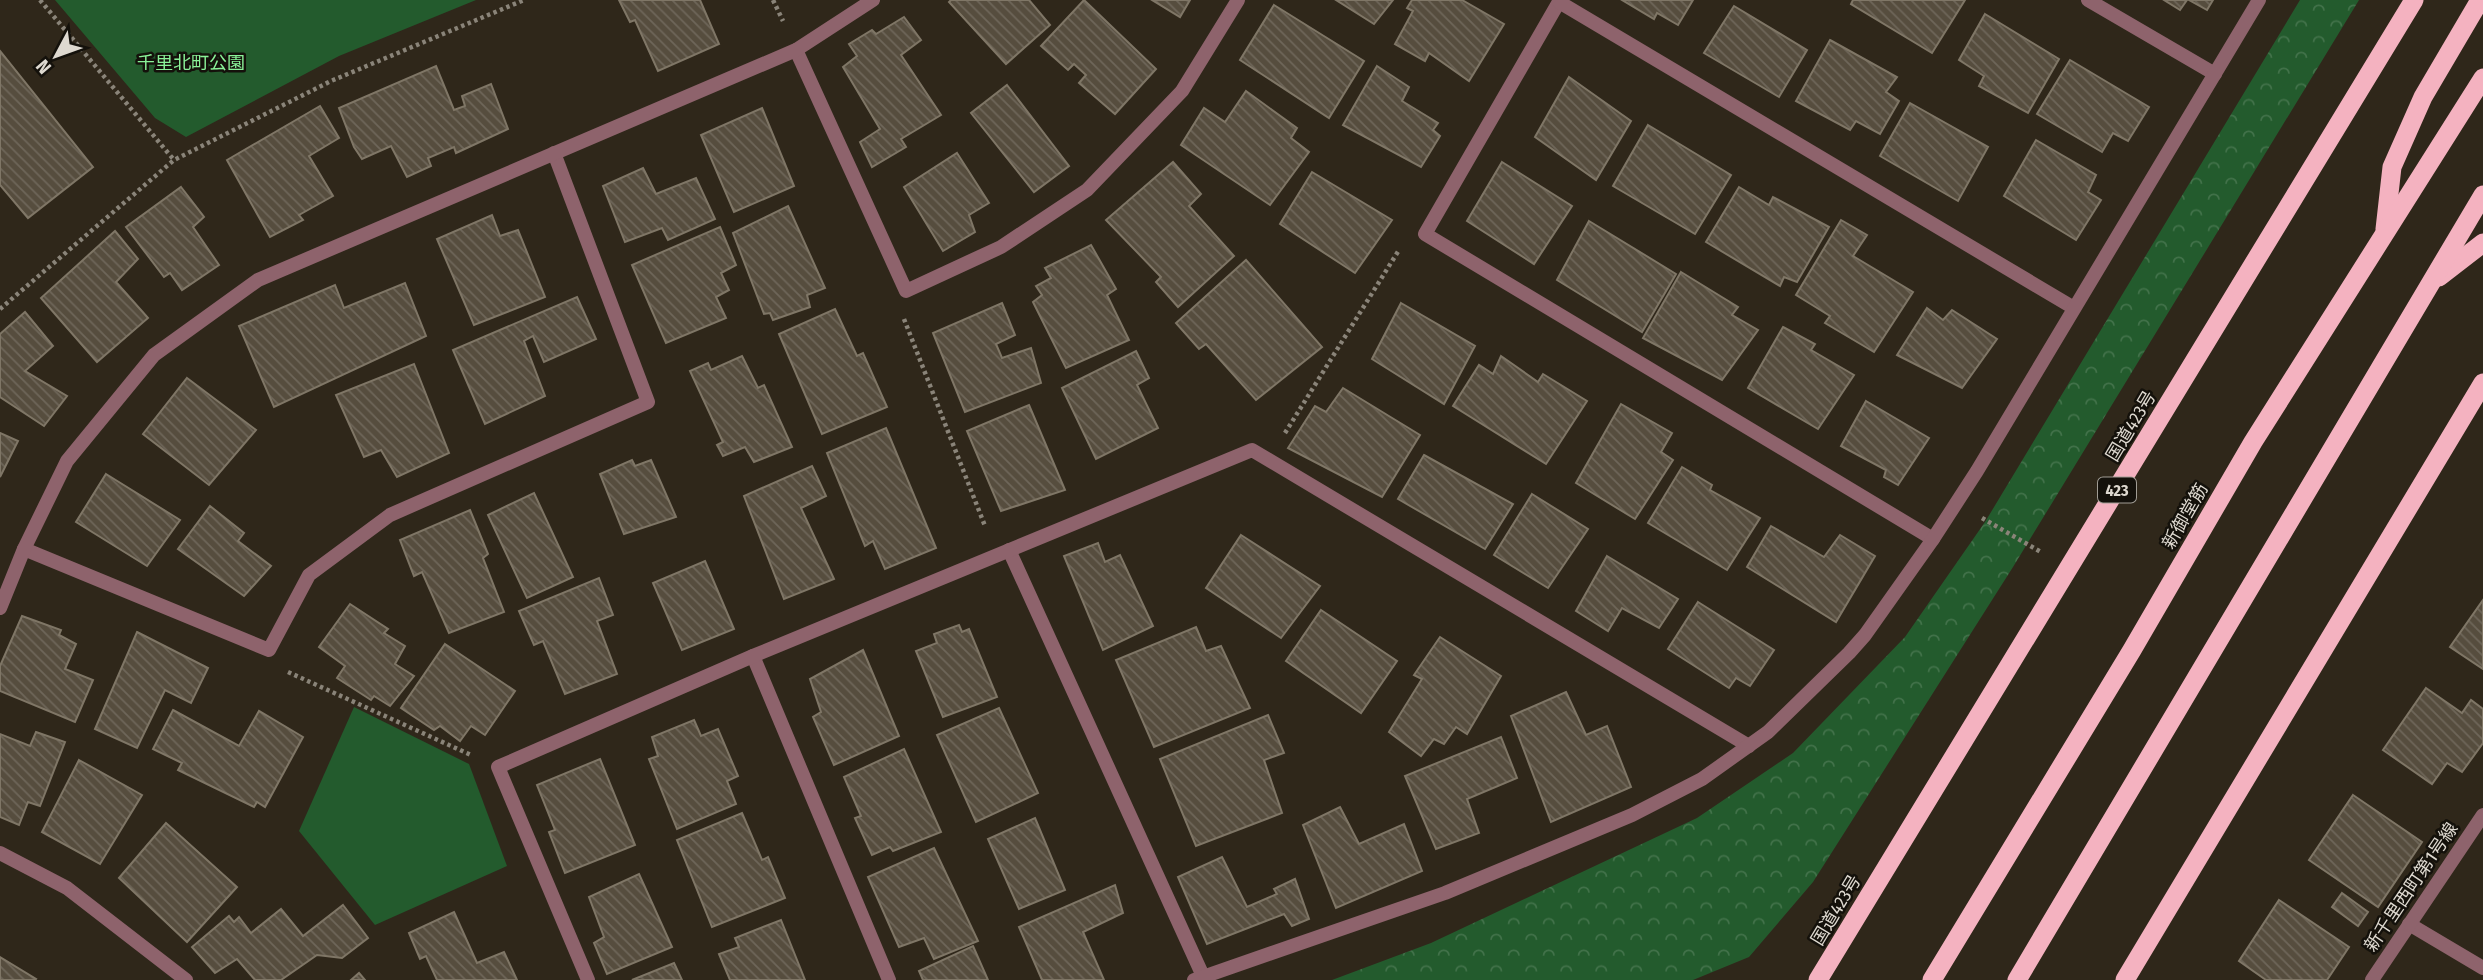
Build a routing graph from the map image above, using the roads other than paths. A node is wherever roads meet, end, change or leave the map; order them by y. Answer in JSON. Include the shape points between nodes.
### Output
{"nodes":[{"id":1,"x":873,"y":0,"type":"edge"},
{"id":2,"x":1238,"y":0,"type":"edge"},
{"id":3,"x":2088,"y":0,"type":"edge"},
{"id":4,"x":2259,"y":0,"type":"edge"},
{"id":5,"x":2414,"y":0,"type":"edge"},
{"id":6,"x":2480,"y":0,"type":"edge"},
{"id":7,"x":1560,"y":1,"type":"edge"},
{"id":8,"x":796,"y":50,"type":"junction"},
{"id":9,"x":2215,"y":74,"type":"junction"},
{"id":10,"x":2483,"y":78,"type":"edge"},
{"id":11,"x":554,"y":153,"type":"junction"},
{"id":12,"x":2483,"y":195,"type":"edge"},
{"id":13,"x":2384,"y":237,"type":"junction"},
{"id":14,"x":2483,"y":243,"type":"edge"},
{"id":15,"x":2431,"y":284,"type":"junction"},
{"id":16,"x":2074,"y":308,"type":"junction"},
{"id":17,"x":2483,"y":383,"type":"edge"},
{"id":18,"x":1933,"y":539,"type":"junction"},
{"id":19,"x":24,"y":549,"type":"junction"},
{"id":20,"x":1009,"y":550,"type":"junction"},
{"id":21,"x":0,"y":608,"type":"edge"},
{"id":22,"x":753,"y":656,"type":"junction"},
{"id":23,"x":1749,"y":746,"type":"junction"},
{"id":24,"x":2483,"y":816,"type":"edge"},
{"id":25,"x":0,"y":853,"type":"edge"},
{"id":26,"x":2409,"y":924,"type":"junction"},
{"id":27,"x":2483,"y":968,"type":"edge"},
{"id":28,"x":1198,"y":978,"type":"edge"},
{"id":29,"x":1818,"y":979,"type":"edge"},
{"id":30,"x":186,"y":980,"type":"edge"},
{"id":31,"x":588,"y":980,"type":"edge"},
{"id":32,"x":889,"y":980,"type":"edge"},
{"id":33,"x":1932,"y":980,"type":"edge"},
{"id":34,"x":2017,"y":980,"type":"edge"},
{"id":35,"x":2125,"y":980,"type":"edge"},
{"id":36,"x":2372,"y":980,"type":"edge"}],
"edges":[{"from":1,"to":8,"type":"street"},
{"from":2,"to":8,"type":"street","via":[[1182,91],[1087,190],[1001,247],[905,291]]},
{"from":3,"to":9,"type":"street"},
{"from":4,"to":9,"type":"street"},
{"from":5,"to":29,"type":"highway","name":"国道423号","number":"423"},
{"from":6,"to":13,"type":"highway","via":[[2424,97],[2392,167]]},
{"from":7,"to":16,"type":"street"},
{"from":7,"to":18,"type":"street","via":[[1424,234]]},
{"from":8,"to":11,"type":"street"},
{"from":9,"to":16,"type":"street"},
{"from":10,"to":13,"type":"highway","name":"新御堂筋"},
{"from":11,"to":19,"type":"street","via":[[258,280],[154,355],[67,461]]},
{"from":11,"to":19,"type":"street","via":[[648,401],[390,515],[309,575],[269,650]]},
{"from":12,"to":15,"type":"highway"},
{"from":13,"to":33,"type":"highway","name":"新御堂筋","via":[[2253,442]]},
{"from":14,"to":15,"type":"highway"},
{"from":15,"to":34,"type":"highway"},
{"from":16,"to":18,"type":"street"},
{"from":17,"to":35,"type":"highway"},
{"from":18,"to":23,"type":"street","via":[[1865,635],[1792,711]]},
{"from":19,"to":21,"type":"street"},
{"from":20,"to":22,"type":"street"},
{"from":20,"to":23,"type":"street","via":[[1252,450]]},
{"from":20,"to":28,"type":"street"},
{"from":22,"to":31,"type":"street","via":[[498,767]]},
{"from":22,"to":32,"type":"street"},
{"from":23,"to":28,"type":"street","via":[[1683,791],[1632,815],[1445,893]]},
{"from":24,"to":26,"type":"street","name":"新千里西町第1号線"},
{"from":25,"to":30,"type":"street","via":[[66,888]]},
{"from":26,"to":27,"type":"street"},
{"from":26,"to":36,"type":"street","name":"新千里西町第1号線"}]}
